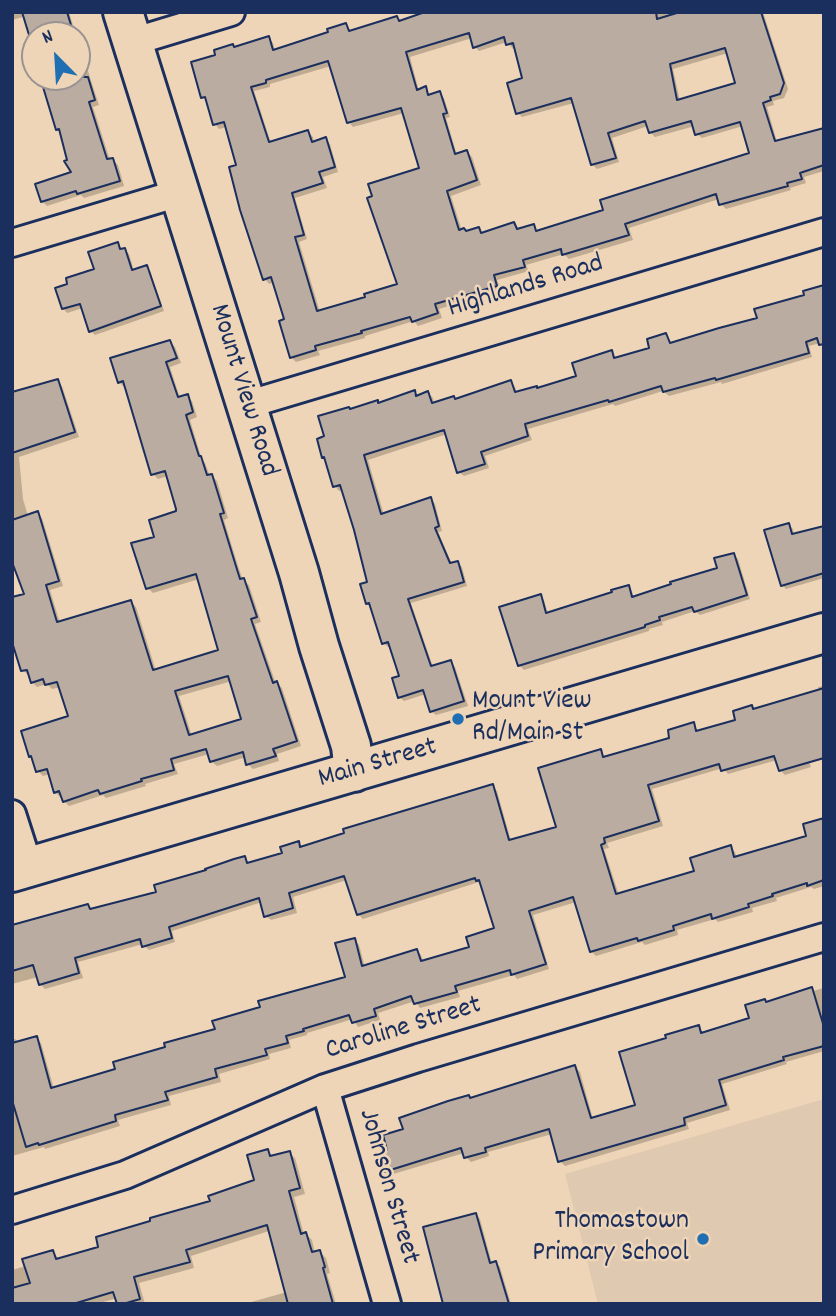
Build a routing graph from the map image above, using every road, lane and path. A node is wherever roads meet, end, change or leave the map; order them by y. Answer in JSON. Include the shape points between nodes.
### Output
{"nodes":[{"id":1,"x":231,"y":12,"type":"edge"},
{"id":2,"x":127,"y":27,"type":"edge"},
{"id":3,"x":180,"y":193,"type":"junction"},
{"id":4,"x":824,"y":232,"type":"edge"},
{"id":5,"x":12,"y":243,"type":"edge"},
{"id":6,"x":246,"y":405,"type":"junction"},
{"id":7,"x":824,"y":633,"type":"edge"},
{"id":8,"x":355,"y":772,"type":"junction"},
{"id":9,"x":12,"y":814,"type":"edge"},
{"id":10,"x":21,"y":870,"type":"edge"},
{"id":11,"x":824,"y":937,"type":"edge"},
{"id":12,"x":325,"y":1088,"type":"junction"},
{"id":13,"x":12,"y":1209,"type":"edge"},
{"id":14,"x":387,"y":1304,"type":"edge"}],
"edges":[{"from":1,"to":2,"type":"street"},
{"from":2,"to":3,"type":"street","name":"Mount View Road"},
{"from":3,"to":5,"type":"street"},
{"from":3,"to":6,"type":"street","name":"Mount View Road"},
{"from":4,"to":6,"type":"street","name":"Highlands Road"},
{"from":6,"to":8,"type":"street","name":"Mount View Road","via":[[351,746]]},
{"from":7,"to":8,"type":"street","name":"Main Street"},
{"from":8,"to":10,"type":"street","name":"Main Street"},
{"from":9,"to":10,"type":"street"},
{"from":11,"to":12,"type":"street","name":"Caroline Street"},
{"from":12,"to":13,"type":"street","name":"Caroline Street","via":[[125,1175]]},
{"from":12,"to":14,"type":"street","name":"Johnson Street"}]}
